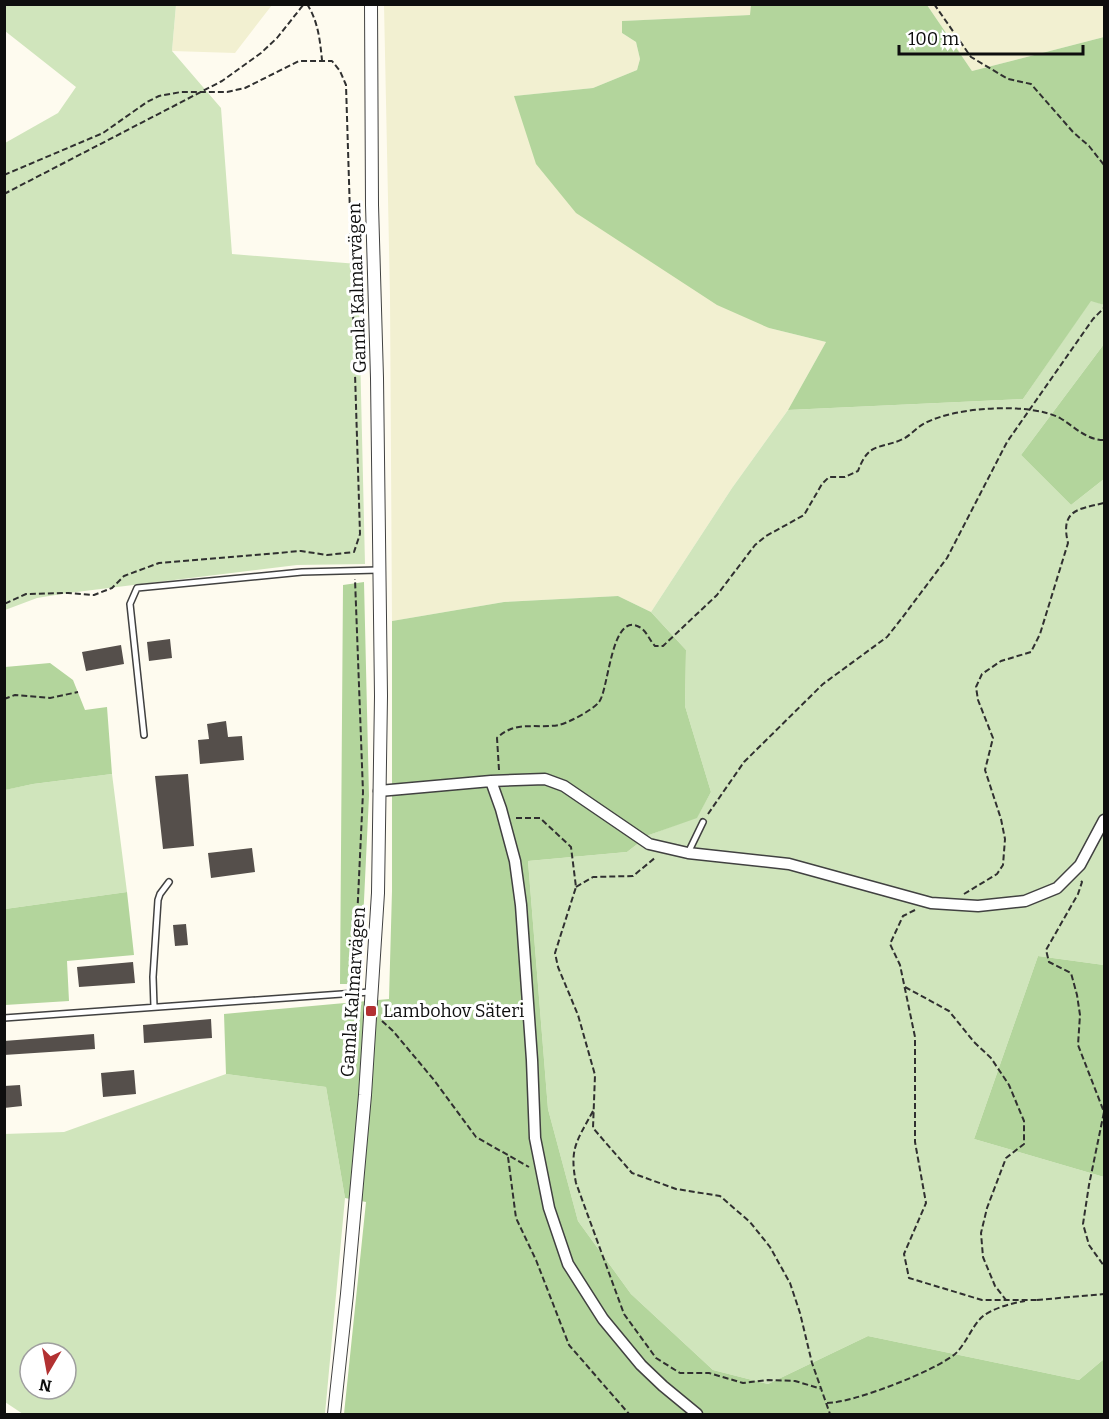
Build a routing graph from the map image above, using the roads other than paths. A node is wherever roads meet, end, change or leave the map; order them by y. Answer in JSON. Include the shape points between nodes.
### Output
{"nodes":[{"id":1,"x":371,"y":4,"type":"edge"},
{"id":2,"x":380,"y":570,"type":"junction"},
{"id":3,"x":144,"y":735,"type":"dead end"},
{"id":4,"x":495,"y":781,"type":"junction"},
{"id":5,"x":380,"y":791,"type":"junction"},
{"id":6,"x":1104,"y":820,"type":"edge"},
{"id":7,"x":703,"y":822,"type":"road end"},
{"id":8,"x":687,"y":853,"type":"junction"},
{"id":9,"x":169,"y":882,"type":"dead end"},
{"id":10,"x":372,"y":992,"type":"junction"},
{"id":11,"x":154,"y":1007,"type":"junction"},
{"id":12,"x":4,"y":1018,"type":"edge"},
{"id":13,"x":334,"y":1414,"type":"edge"},
{"id":14,"x":697,"y":1414,"type":"edge"}],
"edges":[{"from":1,"to":2,"type":"street","name":"Gamla Kalmarvägen"},
{"from":2,"to":3,"type":"lane","via":[[302,572],[137,588],[130,604]]},
{"from":2,"to":5,"type":"street","name":"Gamla Kalmarvägen"},
{"from":4,"to":5,"type":"street"},
{"from":4,"to":8,"type":"street","via":[[545,779],[564,786],[649,844]]},
{"from":4,"to":14,"type":"street","via":[[515,861],[521,905],[535,1138],[549,1208],[568,1264],[597,1310],[641,1365]]},
{"from":5,"to":10,"type":"street","name":"Gamla Kalmarvägen"},
{"from":6,"to":8,"type":"street","via":[[1080,865],[1057,888],[1025,901],[978,906],[931,903],[789,864]]},
{"from":7,"to":8,"type":"lane"},
{"from":9,"to":11,"type":"lane","via":[[158,900]]},
{"from":10,"to":11,"type":"lane"},
{"from":10,"to":13,"type":"street","name":"Gamla Kalmarvägen"},
{"from":11,"to":12,"type":"lane"}]}
